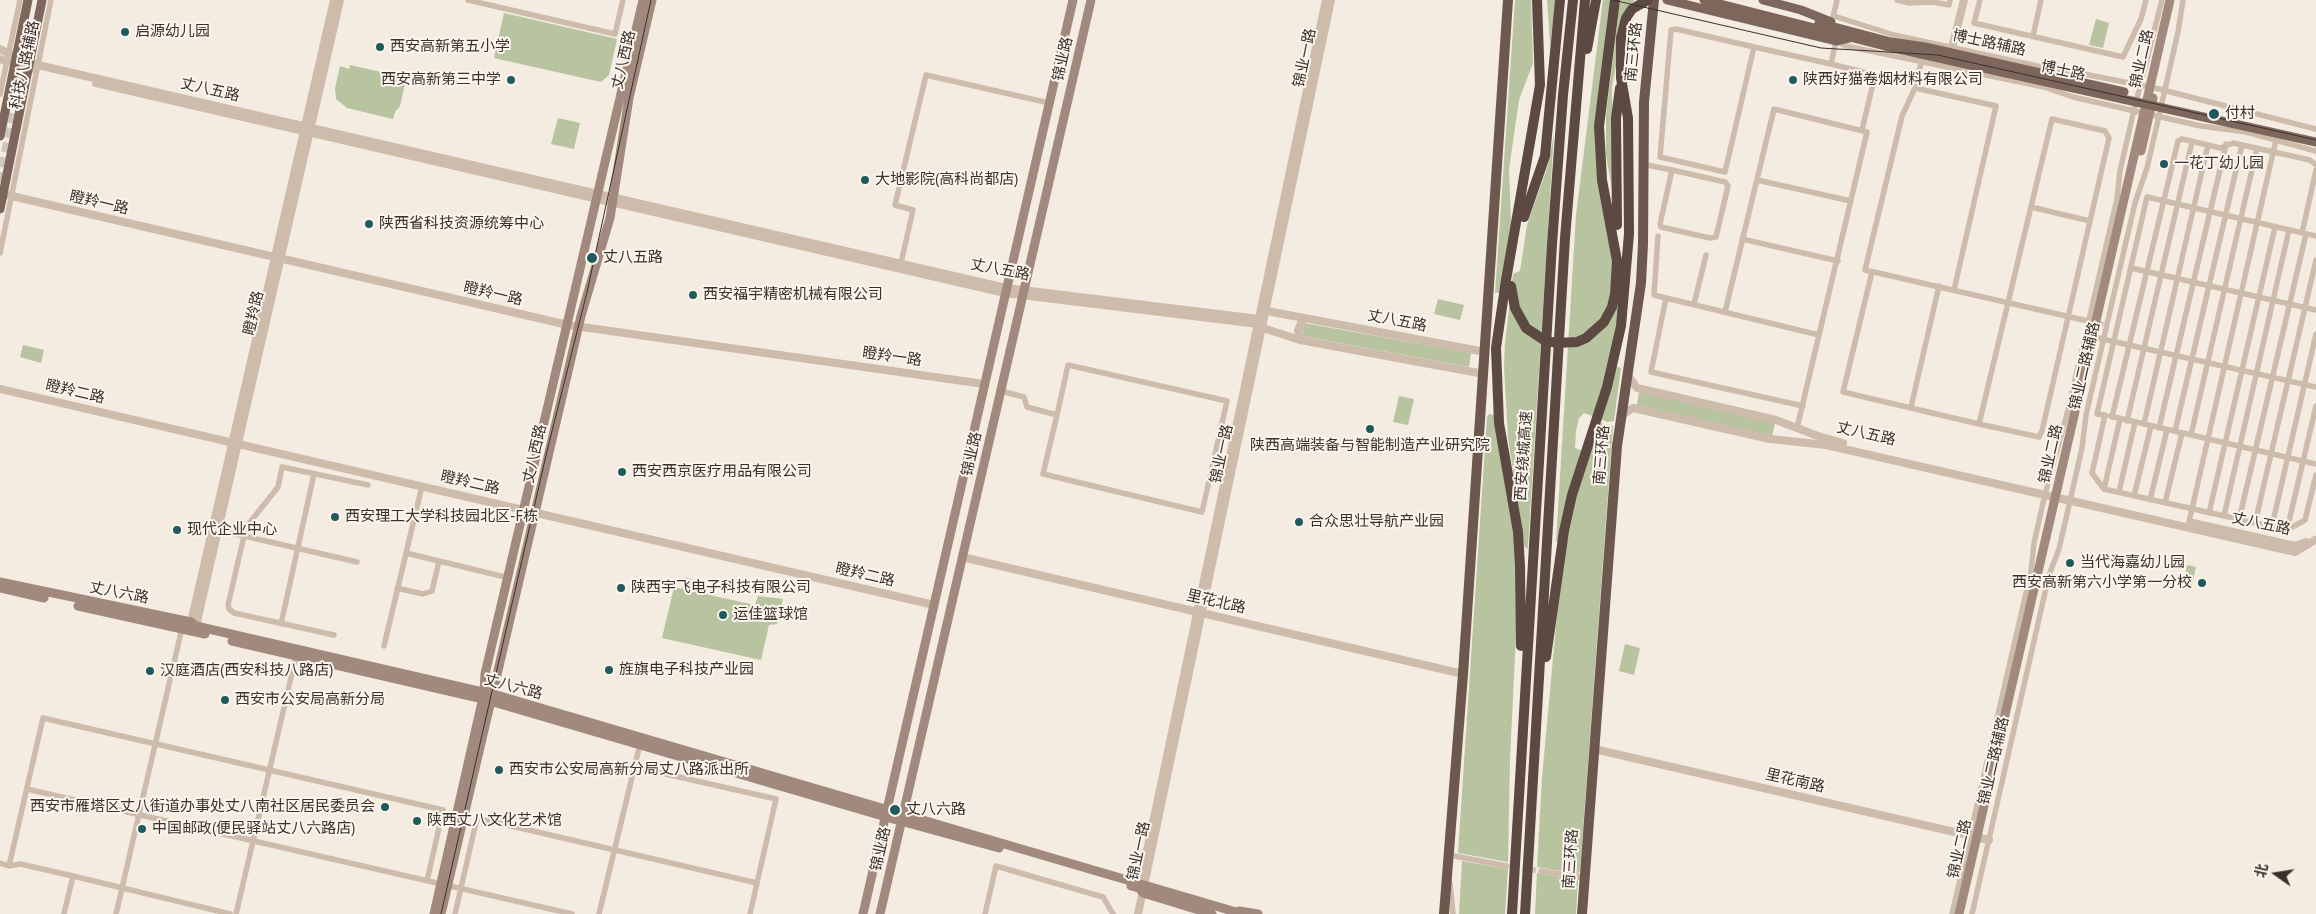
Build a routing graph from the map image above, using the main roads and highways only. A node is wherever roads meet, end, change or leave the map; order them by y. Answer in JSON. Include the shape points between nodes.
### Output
{"nodes":[{"id":1,"x":28,"y":0,"type":"edge"},
{"id":2,"x":42,"y":0,"type":"edge"},
{"id":3,"x":643,"y":0,"type":"edge"},
{"id":4,"x":652,"y":0,"type":"edge"},
{"id":5,"x":1073,"y":0,"type":"edge"},
{"id":6,"x":1091,"y":0,"type":"edge"},
{"id":7,"x":1508,"y":0,"type":"edge"},
{"id":8,"x":1537,"y":0,"type":"edge"},
{"id":9,"x":1543,"y":0,"type":"edge"},
{"id":10,"x":1560,"y":0,"type":"edge"},
{"id":11,"x":1573,"y":0,"type":"edge"},
{"id":12,"x":1586,"y":0,"type":"edge"},
{"id":13,"x":1596,"y":0,"type":"edge"},
{"id":14,"x":1615,"y":0,"type":"edge"},
{"id":15,"x":1648,"y":0,"type":"edge"},
{"id":16,"x":1654,"y":0,"type":"edge"},
{"id":17,"x":1667,"y":0,"type":"edge"},
{"id":18,"x":1704,"y":0,"type":"edge"},
{"id":19,"x":1727,"y":0,"type":"edge"},
{"id":20,"x":1763,"y":0,"type":"edge"},
{"id":21,"x":2170,"y":0,"type":"edge"},
{"id":22,"x":2176,"y":0,"type":"edge"},
{"id":23,"x":1806,"y":23,"type":"junction"},
{"id":24,"x":1849,"y":34,"type":"junction"},
{"id":25,"x":9,"y":59,"type":"edge"},
{"id":26,"x":1621,"y":78,"type":"junction"},
{"id":27,"x":1540,"y":84,"type":"junction"},
{"id":28,"x":2137,"y":98,"type":"junction"},
{"id":29,"x":2154,"y":102,"type":"junction"},
{"id":30,"x":1574,"y":119,"type":"junction"},
{"id":31,"x":3,"y":123,"type":"junction"},
{"id":32,"x":16,"y":126,"type":"junction"},
{"id":33,"x":0,"y":136,"type":"edge"},
{"id":34,"x":2316,"y":136,"type":"edge"},
{"id":35,"x":2316,"y":142,"type":"edge"},
{"id":36,"x":0,"y":209,"type":"edge"},
{"id":37,"x":1514,"y":240,"type":"junction"},
{"id":38,"x":1617,"y":258,"type":"junction"},
{"id":39,"x":1512,"y":268,"type":"junction"},
{"id":40,"x":1508,"y":283,"type":"junction"},
{"id":41,"x":2095,"y":323,"type":"junction"},
{"id":42,"x":2062,"y":496,"type":"junction"},
{"id":43,"x":0,"y":582,"type":"edge"},
{"id":44,"x":0,"y":588,"type":"edge"},
{"id":45,"x":189,"y":627,"type":"junction"},
{"id":46,"x":1524,"y":694,"type":"junction"},
{"id":47,"x":1540,"y":695,"type":"junction"},
{"id":48,"x":488,"y":697,"type":"junction"},
{"id":49,"x":887,"y":814,"type":"junction"},
{"id":50,"x":902,"y":816,"type":"junction"},
{"id":51,"x":1979,"y":838,"type":"junction"},
{"id":52,"x":444,"y":885,"type":"junction"},
{"id":53,"x":1142,"y":888,"type":"junction"},
{"id":54,"x":1226,"y":908,"type":"junction"},
{"id":55,"x":434,"y":914,"type":"edge"},
{"id":56,"x":441,"y":914,"type":"edge"},
{"id":57,"x":864,"y":914,"type":"edge"},
{"id":58,"x":880,"y":914,"type":"edge"},
{"id":59,"x":1212,"y":914,"type":"edge"},
{"id":60,"x":1243,"y":914,"type":"edge"},
{"id":61,"x":1258,"y":914,"type":"edge"},
{"id":62,"x":1444,"y":914,"type":"edge"},
{"id":63,"x":1512,"y":914,"type":"edge"},
{"id":64,"x":1526,"y":914,"type":"edge"},
{"id":65,"x":1582,"y":914,"type":"edge"},
{"id":66,"x":1959,"y":914,"type":"edge"},
{"id":67,"x":1965,"y":914,"type":"edge"}],
"edges":[{"from":1,"to":25,"type":"main road"},
{"from":2,"to":32,"type":"main road","via":[[33,66]]},
{"from":3,"to":48,"type":"main road","name":"丈八西路","via":[[485,674]]},
{"from":4,"to":48,"type":"main road","name":"丈八西路","via":[[629,98],[613,199]]},
{"from":5,"to":49,"type":"main road","name":"锦业路"},
{"from":6,"to":50,"type":"main road","name":"锦业路"},
{"from":7,"to":62,"type":"highway"},
{"from":8,"to":27,"type":"highway"},
{"from":9,"to":27,"type":"highway"},
{"from":10,"to":39,"type":"highway","via":[[1545,156],[1525,210]]},
{"from":11,"to":46,"type":"highway","name":"西安绕城高速","via":[[1554,224]]},
{"from":12,"to":30,"type":"highway","name":"西安绕城高速"},
{"from":13,"to":30,"type":"highway"},
{"from":14,"to":38,"type":"highway","via":[[1599,135],[1602,180]]},
{"from":15,"to":26,"type":"highway","via":[[1632,9],[1623,28]]},
{"from":16,"to":65,"type":"highway","name":"南三环路","via":[[1644,102],[1640,283],[1621,416]]},
{"from":17,"to":24,"type":"main road","via":[[1836,41]]},
{"from":18,"to":23,"type":"main road"},
{"from":19,"to":23,"type":"main road"},
{"from":20,"to":24,"type":"main road","via":[[1833,19]]},
{"from":21,"to":29,"type":"main road","name":"锦业二路"},
{"from":22,"to":29,"type":"main road","name":"锦业二路"},
{"from":23,"to":24,"type":"main road","name":"博士路"},
{"from":24,"to":28,"type":"main road","name":"博士路"},
{"from":24,"to":28,"type":"main road","name":"博士路","via":[[1922,57]]},
{"from":25,"to":31,"type":"main road"},
{"from":26,"to":38,"type":"highway","via":[[1616,118]]},
{"from":26,"to":47,"type":"highway","via":[[1628,118],[1628,259],[1621,326],[1607,387],[1564,531]]},
{"from":27,"to":37,"type":"highway"},
{"from":28,"to":29,"type":"main road","name":"博士路"},
{"from":29,"to":34,"type":"main road","name":"博士路"},
{"from":29,"to":35,"type":"main road","name":"博士路"},
{"from":29,"to":41,"type":"main road","name":"锦业二路"},
{"from":30,"to":47,"type":"highway","name":"西安绕城高速","via":[[1541,633]]},
{"from":31,"to":32,"type":"main road"},
{"from":31,"to":33,"type":"main road"},
{"from":32,"to":36,"type":"main road","via":[[7,195]]},
{"from":37,"to":39,"type":"highway"},
{"from":37,"to":40,"type":"highway"},
{"from":38,"to":40,"type":"highway","bridge":true,"via":[[1612,307],[1604,322],[1577,342],[1544,340],[1526,328],[1514,308]]},
{"from":39,"to":40,"type":"highway"},
{"from":40,"to":46,"type":"highway","via":[[1496,348],[1498,422],[1518,532]]},
{"from":41,"to":42,"type":"main road","name":"锦业二路"},
{"from":41,"to":42,"type":"main road","name":"锦业二路","via":[[2100,339]]},
{"from":42,"to":51,"type":"main road","name":"锦业二路"},
{"from":43,"to":45,"type":"main road","name":"丈八六路"},
{"from":44,"to":45,"type":"main road","name":"丈八六路"},
{"from":45,"to":48,"type":"main road","name":"丈八六路"},
{"from":45,"to":48,"type":"main road","name":"丈八六路","via":[[296,656]]},
{"from":46,"to":63,"type":"highway","name":"西安绕城高速"},
{"from":47,"to":64,"type":"highway","name":"西安绕城高速"},
{"from":48,"to":49,"type":"main road","name":"丈八六路"},
{"from":48,"to":49,"type":"main road","name":"丈八六路"},
{"from":48,"to":52,"type":"main road","name":"丈八西路"},
{"from":49,"to":50,"type":"main road","name":"丈八六路"},
{"from":49,"to":57,"type":"main road","name":"锦业路"},
{"from":50,"to":53,"type":"main road","name":"丈八六路"},
{"from":50,"to":58,"type":"main road","name":"锦业路"},
{"from":51,"to":66,"type":"main road","name":"锦业二路"},
{"from":51,"to":67,"type":"main road","name":"锦业二路"},
{"from":52,"to":55,"type":"main road","name":"丈八西路"},
{"from":52,"to":56,"type":"main road","name":"丈八西路"},
{"from":53,"to":54,"type":"main road","name":"丈八六路"},
{"from":53,"to":59,"type":"main road","name":"丈八六路"},
{"from":54,"to":60,"type":"main road","name":"丈八六路"},
{"from":54,"to":61,"type":"main road"}]}
